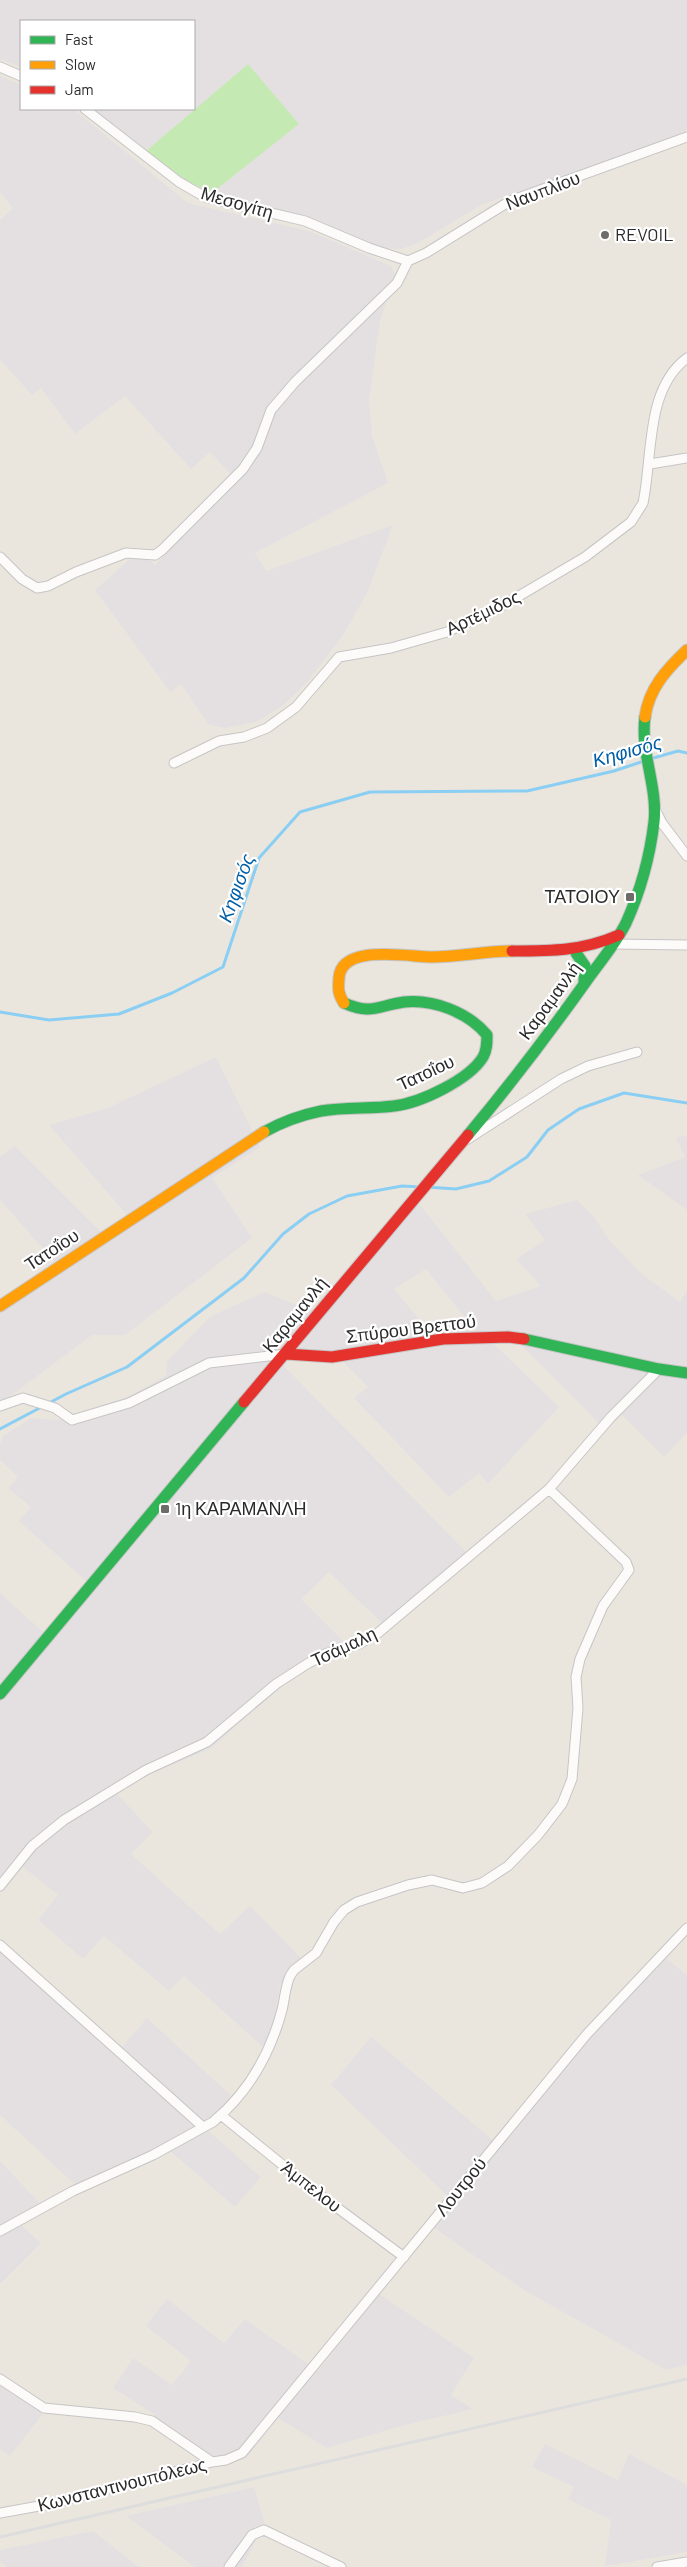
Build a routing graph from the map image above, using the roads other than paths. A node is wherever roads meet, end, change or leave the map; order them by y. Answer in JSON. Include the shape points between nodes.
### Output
{"nodes":[{"id":1,"x":0,"y":67,"type":"edge"},
{"id":2,"x":20,"y":76,"type":"edge"},
{"id":3,"x":86,"y":110,"type":"edge"},
{"id":4,"x":687,"y":138,"type":"edge"},
{"id":5,"x":408,"y":262,"type":"junction"},
{"id":6,"x":687,"y":358,"type":"edge"},
{"id":7,"x":687,"y":458,"type":"edge"},
{"id":8,"x":650,"y":464,"type":"junction"},
{"id":9,"x":0,"y":557,"type":"edge"},
{"id":10,"x":687,"y":650,"type":"edge"},
{"id":11,"x":174,"y":763,"type":"dead end"},
{"id":12,"x":655,"y":809,"type":"junction"},
{"id":13,"x":687,"y":856,"type":"edge"},
{"id":14,"x":614,"y":943,"type":"junction"},
{"id":15,"x":687,"y":945,"type":"edge"},
{"id":16,"x":554,"y":950,"type":"junction"},
{"id":17,"x":576,"y":953,"type":"junction"},
{"id":18,"x":583,"y":986,"type":"junction"},
{"id":19,"x":636,"y":1052,"type":"dead end"},
{"id":20,"x":461,"y":1143,"type":"junction"},
{"id":21,"x":0,"y":1306,"type":"edge"},
{"id":22,"x":286,"y":1354,"type":"junction"},
{"id":23,"x":659,"y":1369,"type":"junction"},
{"id":24,"x":687,"y":1373,"type":"edge"},
{"id":25,"x":0,"y":1406,"type":"edge"},
{"id":26,"x":549,"y":1488,"type":"junction"},
{"id":27,"x":0,"y":1694,"type":"edge"},
{"id":28,"x":0,"y":1886,"type":"edge"},
{"id":29,"x":687,"y":1928,"type":"edge"},
{"id":30,"x":0,"y":1945,"type":"edge"},
{"id":31,"x":222,"y":2115,"type":"junction"},
{"id":32,"x":203,"y":2127,"type":"junction"},
{"id":33,"x":0,"y":2231,"type":"edge"},
{"id":34,"x":404,"y":2257,"type":"junction"},
{"id":35,"x":0,"y":2379,"type":"edge"},
{"id":36,"x":242,"y":2453,"type":"joint"},
{"id":37,"x":212,"y":2462,"type":"junction"},
{"id":38,"x":0,"y":2513,"type":"edge"},
{"id":39,"x":687,"y":2562,"type":"edge"},
{"id":40,"x":229,"y":2567,"type":"edge"},
{"id":41,"x":341,"y":2567,"type":"edge"},
{"id":42,"x":657,"y":2567,"type":"edge"}],
"edges":[{"from":1,"to":2,"type":"street"},
{"from":3,"to":5,"type":"street","name":"Μεσογίτη","via":[[179,182],[205,197],[305,221]]},
{"from":4,"to":5,"type":"street","name":"Ναυπλίου","via":[[510,201]]},
{"from":5,"to":9,"type":"street","via":[[397,283],[295,382],[271,410],[257,448],[243,469],[162,550],[154,555],[126,554],[37,588],[22,580]]},
{"from":6,"to":8,"type":"street","name":"Αρτέμιδος","via":[[674,369],[659,395]]},
{"from":7,"to":8,"type":"street"},
{"from":8,"to":11,"type":"street","name":"Αρτέμιδος","via":[[643,504],[638,512],[585,556],[496,609],[447,632],[392,648],[340,657],[296,708],[267,728],[244,737],[219,740]]},
{"from":10,"to":12,"type":"street","via":[[670,664],[651,692],[643,721],[643,742]]},
{"from":12,"to":13,"type":"street"},
{"from":12,"to":14,"type":"street","via":[[642,878]]},
{"from":14,"to":15,"type":"street"},
{"from":14,"to":16,"type":"street","name":"Τατοΐου"},
{"from":14,"to":17,"type":"street","name":"Τατοΐου"},
{"from":14,"to":18,"type":"street","name":"Καραμανλή"},
{"from":16,"to":17,"type":"street","name":"Τατοΐου"},
{"from":16,"to":21,"type":"street","name":"Τατοΐου","via":[[432,957],[371,954],[346,963],[337,985],[344,1003],[368,1012],[410,1001],[460,1013],[473,1019],[487,1035],[486,1052],[481,1061],[453,1082],[412,1102],[397,1106],[325,1110],[286,1119]]},
{"from":17,"to":18,"type":"street","via":[[587,968]]},
{"from":18,"to":20,"type":"street","name":"Καραμανλή","via":[[518,1074]]},
{"from":19,"to":20,"type":"street","via":[[588,1066],[561,1079]]},
{"from":20,"to":22,"type":"street","name":"Καραμανλή"},
{"from":22,"to":23,"type":"street","name":"Σπύρου Βρεττού","via":[[332,1356],[443,1338],[508,1337],[535,1340]]},
{"from":22,"to":25,"type":"street","via":[[209,1363],[128,1403],[72,1420],[54,1408],[23,1398]]},
{"from":22,"to":27,"type":"street","name":"Καραμανλή"},
{"from":23,"to":24,"type":"street","name":"Σπύρου Βρεττού"},
{"from":23,"to":26,"type":"street","name":"Τσάμαλη","via":[[604,1424]]},
{"from":26,"to":28,"type":"street","name":"Τσάμαλη","via":[[373,1636],[307,1664],[276,1684],[207,1742],[146,1770],[64,1820],[32,1846]]},
{"from":26,"to":31,"type":"street","via":[[626,1562],[629,1570],[603,1606],[580,1659],[576,1677],[578,1708],[572,1778],[562,1804],[508,1866],[482,1883],[463,1888],[432,1880],[357,1902],[344,1910],[316,1953],[290,1976],[276,2030],[257,2074]]},
{"from":29,"to":34,"type":"street","name":"Λουτρού","via":[[587,2034]]},
{"from":30,"to":32,"type":"street"},
{"from":31,"to":32,"type":"street"},
{"from":31,"to":34,"type":"street","name":"Άμπελου","via":[[316,2192]]},
{"from":32,"to":33,"type":"street"},
{"from":34,"to":36,"type":"street","name":"Λουτρού"},
{"from":35,"to":37,"type":"street","via":[[44,2408],[152,2421]]},
{"from":36,"to":37,"type":"street","name":"Κωνσταντινουπόλεως"},
{"from":37,"to":38,"type":"street","name":"Κωνσταντινουπόλεως","via":[[50,2504]]},
{"from":39,"to":42,"type":"street"},
{"from":40,"to":41,"type":"street","via":[[252,2535],[264,2530]]}]}
